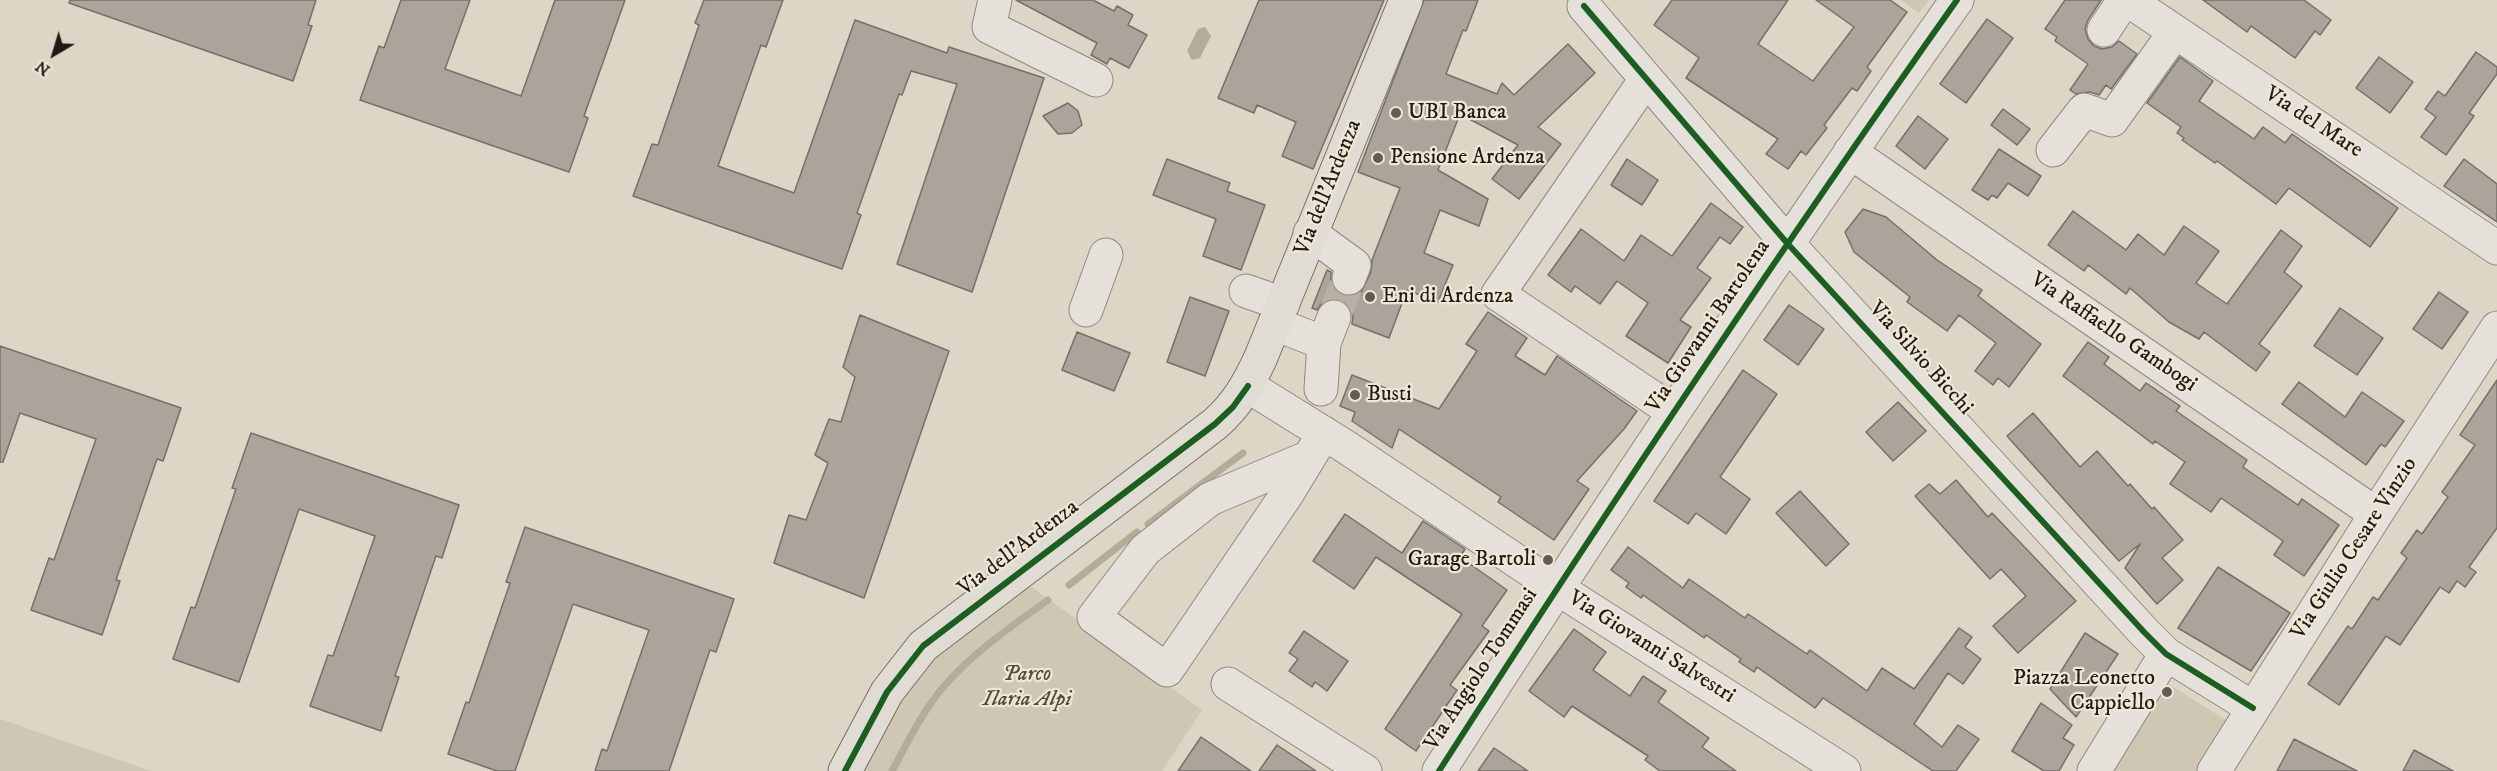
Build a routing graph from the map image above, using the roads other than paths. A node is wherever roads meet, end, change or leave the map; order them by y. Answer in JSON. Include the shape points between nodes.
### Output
{"nodes":[{"id":1,"x":995,"y":0,"type":"edge"},
{"id":2,"x":1406,"y":0,"type":"edge"},
{"id":3,"x":1957,"y":0,"type":"edge"},
{"id":4,"x":2126,"y":0,"type":"edge"},
{"id":5,"x":1584,"y":6,"type":"dead end"},
{"id":6,"x":2104,"y":30,"type":"dead end"},
{"id":7,"x":2175,"y":32,"type":"junction"},
{"id":8,"x":1646,"y":79,"type":"junction"},
{"id":9,"x":1096,"y":80,"type":"dead end"},
{"id":10,"x":2053,"y":150,"type":"dead end"},
{"id":11,"x":1850,"y":152,"type":"junction"},
{"id":12,"x":1310,"y":232,"type":"junction"},
{"id":13,"x":1787,"y":243,"type":"junction"},
{"id":14,"x":2497,"y":248,"type":"edge"},
{"id":15,"x":1106,"y":255,"type":"dead end"},
{"id":16,"x":1349,"y":278,"type":"tunnel mouth"},
{"id":17,"x":1246,"y":291,"type":"dead end"},
{"id":18,"x":1086,"y":310,"type":"dead end"},
{"id":19,"x":1279,"y":314,"type":"junction"},
{"id":20,"x":2497,"y":328,"type":"edge"},
{"id":21,"x":1248,"y":386,"type":"junction"},
{"id":22,"x":1321,"y":389,"type":"dead end"},
{"id":23,"x":1674,"y":412,"type":"junction"},
{"id":24,"x":1316,"y":446,"type":"junction"},
{"id":25,"x":2376,"y":514,"type":"junction"},
{"id":26,"x":1557,"y":588,"type":"junction"},
{"id":27,"x":2166,"y":654,"type":"junction"},
{"id":28,"x":1228,"y":684,"type":"dead end"},
{"id":29,"x":2253,"y":708,"type":"junction"},
{"id":30,"x":845,"y":771,"type":"edge"},
{"id":31,"x":1365,"y":771,"type":"edge"},
{"id":32,"x":1439,"y":771,"type":"edge"},
{"id":33,"x":1844,"y":771,"type":"edge"},
{"id":34,"x":2094,"y":771,"type":"edge"},
{"id":35,"x":2214,"y":771,"type":"edge"}],
"edges":[{"from":1,"to":9,"type":"street","via":[[989,27]]},
{"from":2,"to":12,"type":"main road","name":"Via dell'Ardenza"},
{"from":3,"to":11,"type":"street","name":"Via Giovanni Bartolena"},
{"from":4,"to":6,"type":"street"},
{"from":4,"to":7,"type":"street","name":"Via del Mare"},
{"from":5,"to":8,"type":"street","name":"Via Silvio Bicchi"},
{"from":7,"to":10,"type":"street","via":[[2112,120],[2084,110]]},
{"from":7,"to":14,"type":"street","name":"Via del Mare"},
{"from":8,"to":13,"type":"street","name":"Via Silvio Bicchi"},
{"from":8,"to":23,"type":"street","via":[[1498,294]]},
{"from":11,"to":13,"type":"street","name":"Via Giovanni Bartolena"},
{"from":11,"to":25,"type":"street","name":"Via Raffaello Gambogi"},
{"from":12,"to":16,"type":"street","via":[[1354,265]]},
{"from":12,"to":19,"type":"main road","name":"Via dell'Ardenza"},
{"from":13,"to":23,"type":"street","name":"Via Giovanni Bartolena"},
{"from":13,"to":27,"type":"street","name":"Via Silvio Bicchi","via":[[1883,361]]},
{"from":15,"to":18,"type":"street"},
{"from":17,"to":19,"type":"street"},
{"from":19,"to":21,"type":"main road","name":"Via dell'Ardenza"},
{"from":19,"to":22,"type":"street","via":[[1329,330]]},
{"from":20,"to":25,"type":"street","name":"Via Giulio Cesare Vinzio"},
{"from":21,"to":24,"type":"street","name":"Via Giovanni Salvestri"},
{"from":21,"to":30,"type":"main road","name":"Via dell'Ardenza","via":[[1215,424],[923,646],[886,692]]},
{"from":23,"to":26,"type":"street","name":"Via Giovanni Bartolena"},
{"from":24,"to":24,"type":"street","via":[[1210,499],[1145,550],[1094,617],[1167,670]]},
{"from":24,"to":26,"type":"street","name":"Via Giovanni Salvestri"},
{"from":25,"to":29,"type":"street","name":"Via Giulio Cesare Vinzio"},
{"from":26,"to":32,"type":"street","name":"Via Angiolo Tommasi"},
{"from":26,"to":33,"type":"street","name":"Via Giovanni Salvestri"},
{"from":27,"to":29,"type":"street","name":"Via Silvio Bicchi"},
{"from":27,"to":34,"type":"street"},
{"from":28,"to":31,"type":"street"},
{"from":29,"to":35,"type":"street","name":"Via Giulio Cesare Vinzio"}]}
